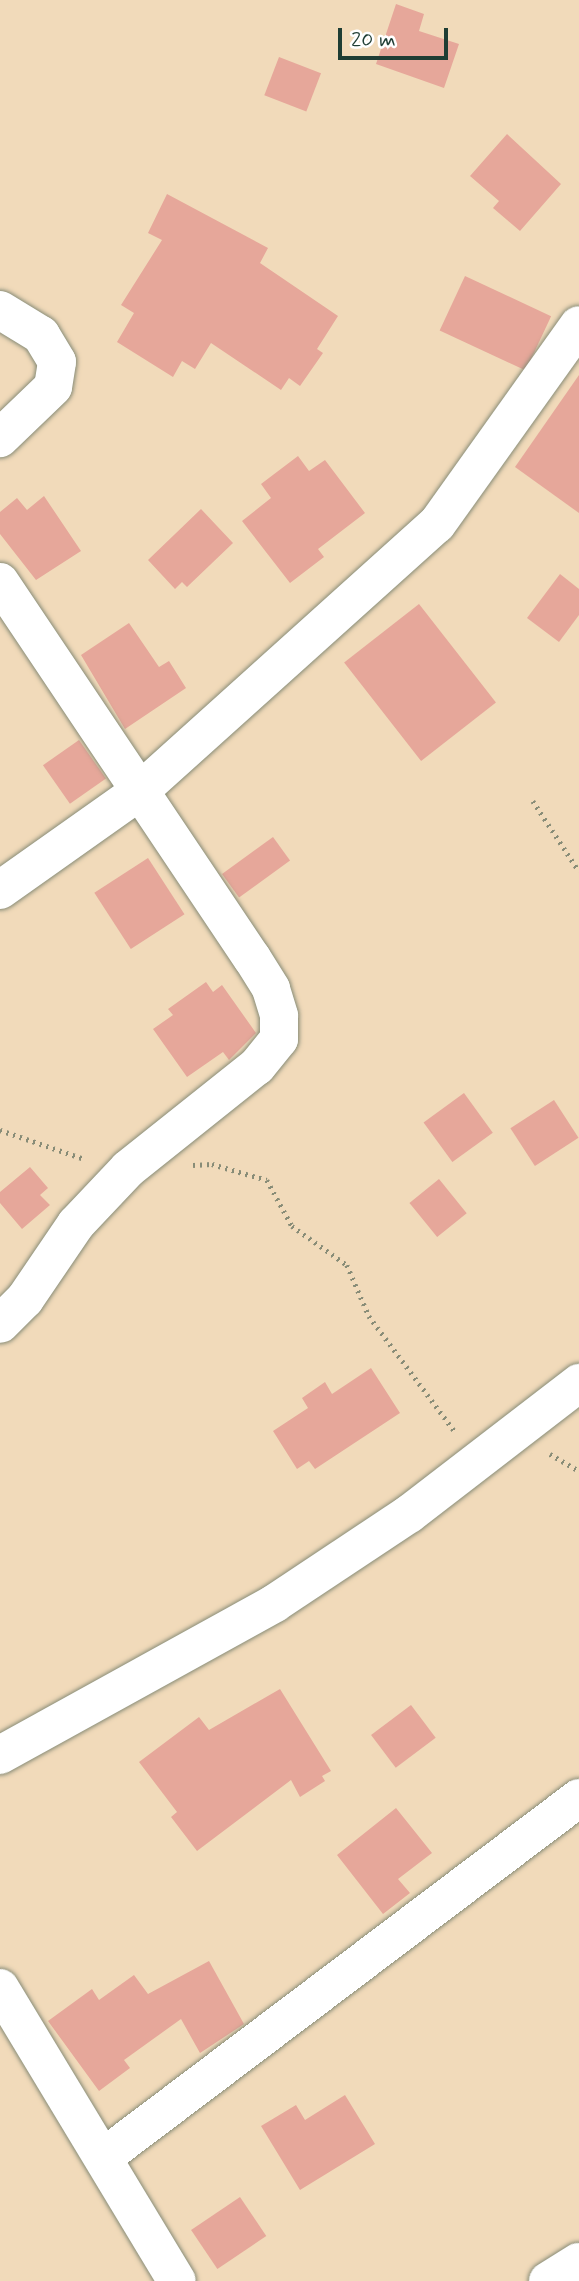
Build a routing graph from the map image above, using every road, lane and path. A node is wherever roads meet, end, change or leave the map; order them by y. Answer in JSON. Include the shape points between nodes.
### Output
{"nodes":[{"id":1,"x":0,"y":310,"type":"edge"},
{"id":2,"x":579,"y":325,"type":"edge"},
{"id":3,"x":0,"y":438,"type":"edge"},
{"id":4,"x":0,"y":582,"type":"edge"},
{"id":5,"x":141,"y":791,"type":"junction"},
{"id":6,"x":533,"y":801,"type":"dead end"},
{"id":7,"x":579,"y":871,"type":"edge"},
{"id":8,"x":0,"y":890,"type":"edge"},
{"id":9,"x":0,"y":1130,"type":"edge"},
{"id":10,"x":188,"y":1166,"type":"dead end"},
{"id":11,"x":128,"y":1169,"type":"junction"},
{"id":12,"x":0,"y":1324,"type":"edge"},
{"id":13,"x":579,"y":1383,"type":"edge"},
{"id":14,"x":511,"y":1436,"type":"junction"},
{"id":15,"x":579,"y":1471,"type":"edge"},
{"id":16,"x":0,"y":1755,"type":"edge"},
{"id":17,"x":579,"y":1798,"type":"edge"},
{"id":18,"x":0,"y":1988,"type":"edge"},
{"id":19,"x":105,"y":2156,"type":"junction"},
{"id":20,"x":579,"y":2262,"type":"edge"},
{"id":21,"x":177,"y":2281,"type":"edge"},
{"id":22,"x":548,"y":2281,"type":"edge"}],
"edges":[{"from":1,"to":3,"type":"street","via":[[41,335],[57,362],[53,387]]},
{"from":2,"to":5,"type":"street","via":[[437,524]]},
{"from":4,"to":5,"type":"street"},
{"from":5,"to":8,"type":"street"},
{"from":5,"to":11,"type":"street","via":[[271,989],[279,1039],[257,1066]]},
{"from":6,"to":7,"type":"path"},
{"from":9,"to":11,"type":"path"},
{"from":10,"to":14,"type":"path","via":[[212,1164],[267,1180],[292,1226],[347,1265],[369,1316],[464,1442]]},
{"from":11,"to":12,"type":"street","via":[[76,1224],[25,1299]]},
{"from":13,"to":14,"type":"street"},
{"from":14,"to":15,"type":"path"},
{"from":14,"to":16,"type":"street","via":[[409,1514],[275,1603]]},
{"from":17,"to":19,"type":"street"},
{"from":18,"to":19,"type":"street"},
{"from":19,"to":21,"type":"street"},
{"from":20,"to":22,"type":"street"}]}
